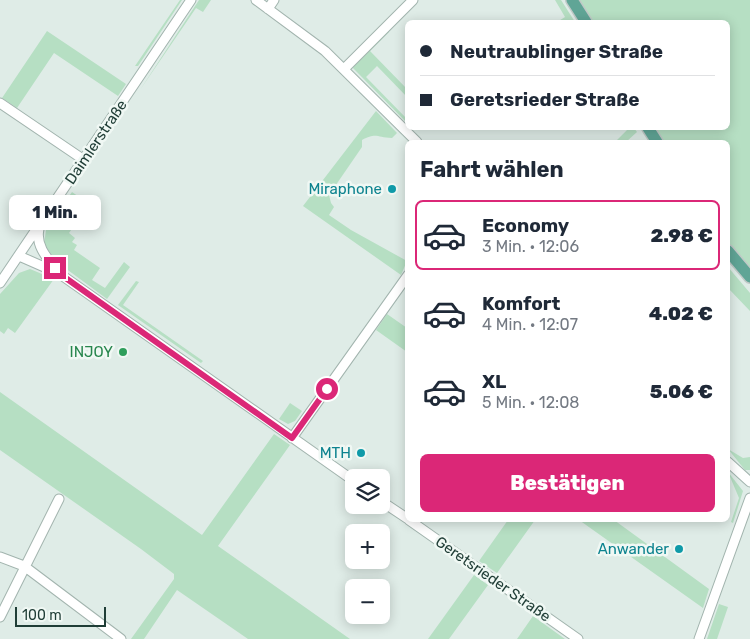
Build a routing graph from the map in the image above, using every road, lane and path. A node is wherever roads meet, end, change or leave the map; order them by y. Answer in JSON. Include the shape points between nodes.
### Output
{"nodes":[{"id":1,"x":190,"y":0,"type":"edge"},
{"id":2,"x":256,"y":0,"type":"edge"},
{"id":3,"x":274,"y":0,"type":"edge"},
{"id":4,"x":413,"y":0,"type":"edge"},
{"id":5,"x":572,"y":0,"type":"edge"},
{"id":6,"x":268,"y":9,"type":"junction"},
{"id":7,"x":585,"y":20,"type":"edge"},
{"id":8,"x":344,"y":69,"type":"junction"},
{"id":9,"x":0,"y":103,"type":"edge"},
{"id":10,"x":405,"y":130,"type":"edge"},
{"id":11,"x":405,"y":130,"type":"edge"},
{"id":12,"x":415,"y":140,"type":"edge"},
{"id":13,"x":84,"y":160,"type":"junction"},
{"id":14,"x":40,"y":224,"type":"junction"},
{"id":15,"x":21,"y":253,"type":"junction"},
{"id":16,"x":730,"y":253,"type":"edge"},
{"id":17,"x":56,"y":271,"type":"junction"},
{"id":18,"x":6,"y":274,"type":"junction"},
{"id":19,"x":750,"y":277,"type":"edge"},
{"id":20,"x":405,"y":279,"type":"edge"},
{"id":21,"x":0,"y":283,"type":"edge"},
{"id":22,"x":292,"y":438,"type":"junction"},
{"id":23,"x":730,"y":464,"type":"edge"},
{"id":24,"x":345,"y":475,"type":"edge"},
{"id":25,"x":750,"y":482,"type":"edge"},
{"id":26,"x":750,"y":498,"type":"edge"},
{"id":27,"x":59,"y":499,"type":"dead end"},
{"id":28,"x":390,"y":507,"type":"edge"},
{"id":29,"x":405,"y":518,"type":"edge"},
{"id":30,"x":411,"y":522,"type":"edge"},
{"id":31,"x":0,"y":557,"type":"edge"},
{"id":32,"x":24,"y":566,"type":"junction"},
{"id":33,"x":0,"y":617,"type":"edge"},
{"id":34,"x":121,"y":639,"type":"edge"},
{"id":35,"x":578,"y":639,"type":"edge"},
{"id":36,"x":699,"y":639,"type":"edge"}],
"edges":[{"from":1,"to":13,"type":"street","name":"Daimlerstraße"},
{"from":2,"to":6,"type":"street"},
{"from":3,"to":6,"type":"street"},
{"from":4,"to":8,"type":"street"},
{"from":5,"to":7,"type":"main road"},
{"from":6,"to":8,"type":"street","via":[[303,33]]},
{"from":8,"to":11,"type":"street"},
{"from":9,"to":13,"type":"street"},
{"from":10,"to":12,"type":"street"},
{"from":13,"to":14,"type":"street","name":"Daimlerstraße"},
{"from":14,"to":15,"type":"street","name":"Daimlerstraße"},
{"from":14,"to":17,"type":"street","via":[[38,239]]},
{"from":15,"to":17,"type":"street","via":[[32,249]]},
{"from":15,"to":18,"type":"street","name":"Daimlerstraße"},
{"from":16,"to":19,"type":"main road"},
{"from":17,"to":18,"type":"street","via":[[21,266]]},
{"from":17,"to":22,"type":"street"},
{"from":18,"to":21,"type":"street","name":"Daimlerstraße"},
{"from":20,"to":22,"type":"street"},
{"from":22,"to":24,"type":"street"},
{"from":23,"to":25,"type":"street"},
{"from":26,"to":36,"type":"street"},
{"from":27,"to":32,"type":"street"},
{"from":28,"to":29,"type":"street","name":"Geretsrieder Straße"},
{"from":30,"to":35,"type":"street","name":"Geretsrieder Straße"},
{"from":31,"to":32,"type":"street"},
{"from":32,"to":33,"type":"street"},
{"from":32,"to":34,"type":"street"}]}
